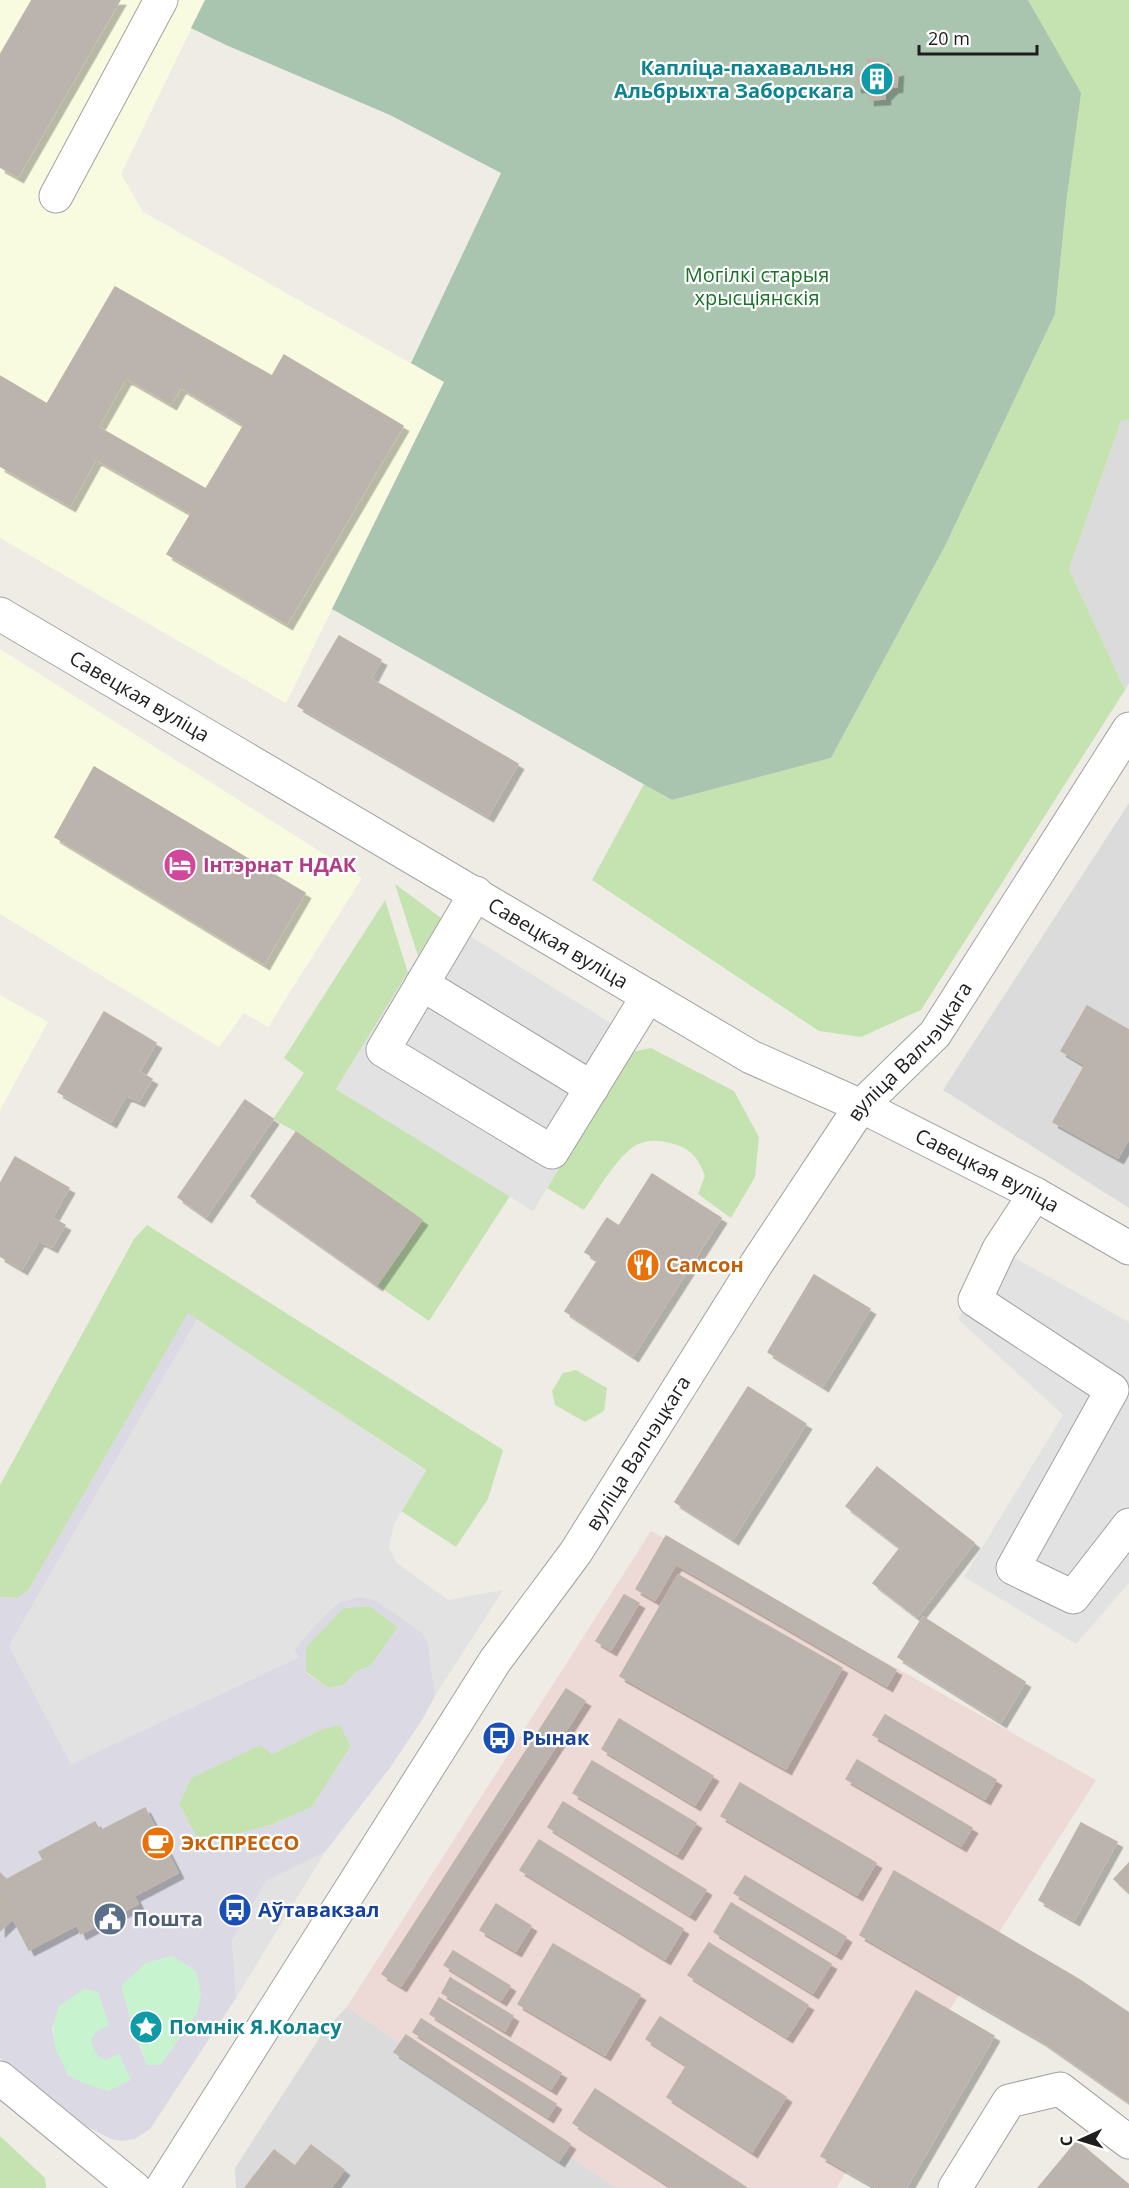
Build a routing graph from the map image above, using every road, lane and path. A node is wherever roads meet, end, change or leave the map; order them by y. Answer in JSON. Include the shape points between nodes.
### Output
{"nodes":[{"id":1,"x":161,"y":0,"type":"edge"},
{"id":2,"x":56,"y":196,"type":"dead end"},
{"id":3,"x":0,"y":614,"type":"edge"},
{"id":4,"x":1129,"y":729,"type":"edge"},
{"id":5,"x":476,"y":893,"type":"junction"},
{"id":6,"x":422,"y":984,"type":"junction"},
{"id":7,"x":648,"y":996,"type":"junction"},
{"id":8,"x":592,"y":1088,"type":"junction"},
{"id":9,"x":861,"y":1106,"type":"junction"},
{"id":10,"x":1035,"y":1194,"type":"junction"},
{"id":11,"x":1129,"y":1248,"type":"edge"},
{"id":12,"x":1121,"y":1395,"type":"edge"},
{"id":13,"x":1129,"y":1525,"type":"edge"},
{"id":14,"x":0,"y":2078,"type":"edge"},
{"id":15,"x":1129,"y":2142,"type":"edge"},
{"id":16,"x":134,"y":2188,"type":"edge"},
{"id":17,"x":162,"y":2188,"type":"edge"},
{"id":18,"x":955,"y":2188,"type":"edge"}],
"edges":[{"from":1,"to":2,"type":"street"},
{"from":3,"to":5,"type":"street","name":"Савецкая вуліца"},
{"from":4,"to":9,"type":"street","name":"вуліца Валчэцкага","via":[[935,1034]]},
{"from":5,"to":6,"type":"street"},
{"from":5,"to":7,"type":"street","name":"Савецкая вуліца"},
{"from":6,"to":8,"type":"street"},
{"from":6,"to":8,"type":"street","via":[[384,1050],[552,1152]]},
{"from":7,"to":8,"type":"street"},
{"from":7,"to":9,"type":"street","name":"Савецкая вуліца","via":[[751,1057]]},
{"from":9,"to":10,"type":"street","name":"Савецкая вуліца"},
{"from":9,"to":17,"type":"street","name":"вуліца Валчэцкага","via":[[757,1263],[576,1552],[495,1661]]},
{"from":10,"to":11,"type":"street","name":"Савецкая вуліца"},
{"from":10,"to":12,"type":"street","via":[[999,1249],[975,1300]]},
{"from":12,"to":13,"type":"street","via":[[1013,1568],[1073,1597]]},
{"from":14,"to":16,"type":"street"},
{"from":15,"to":18,"type":"street","via":[[1060,2089],[1009,2101]]}]}
